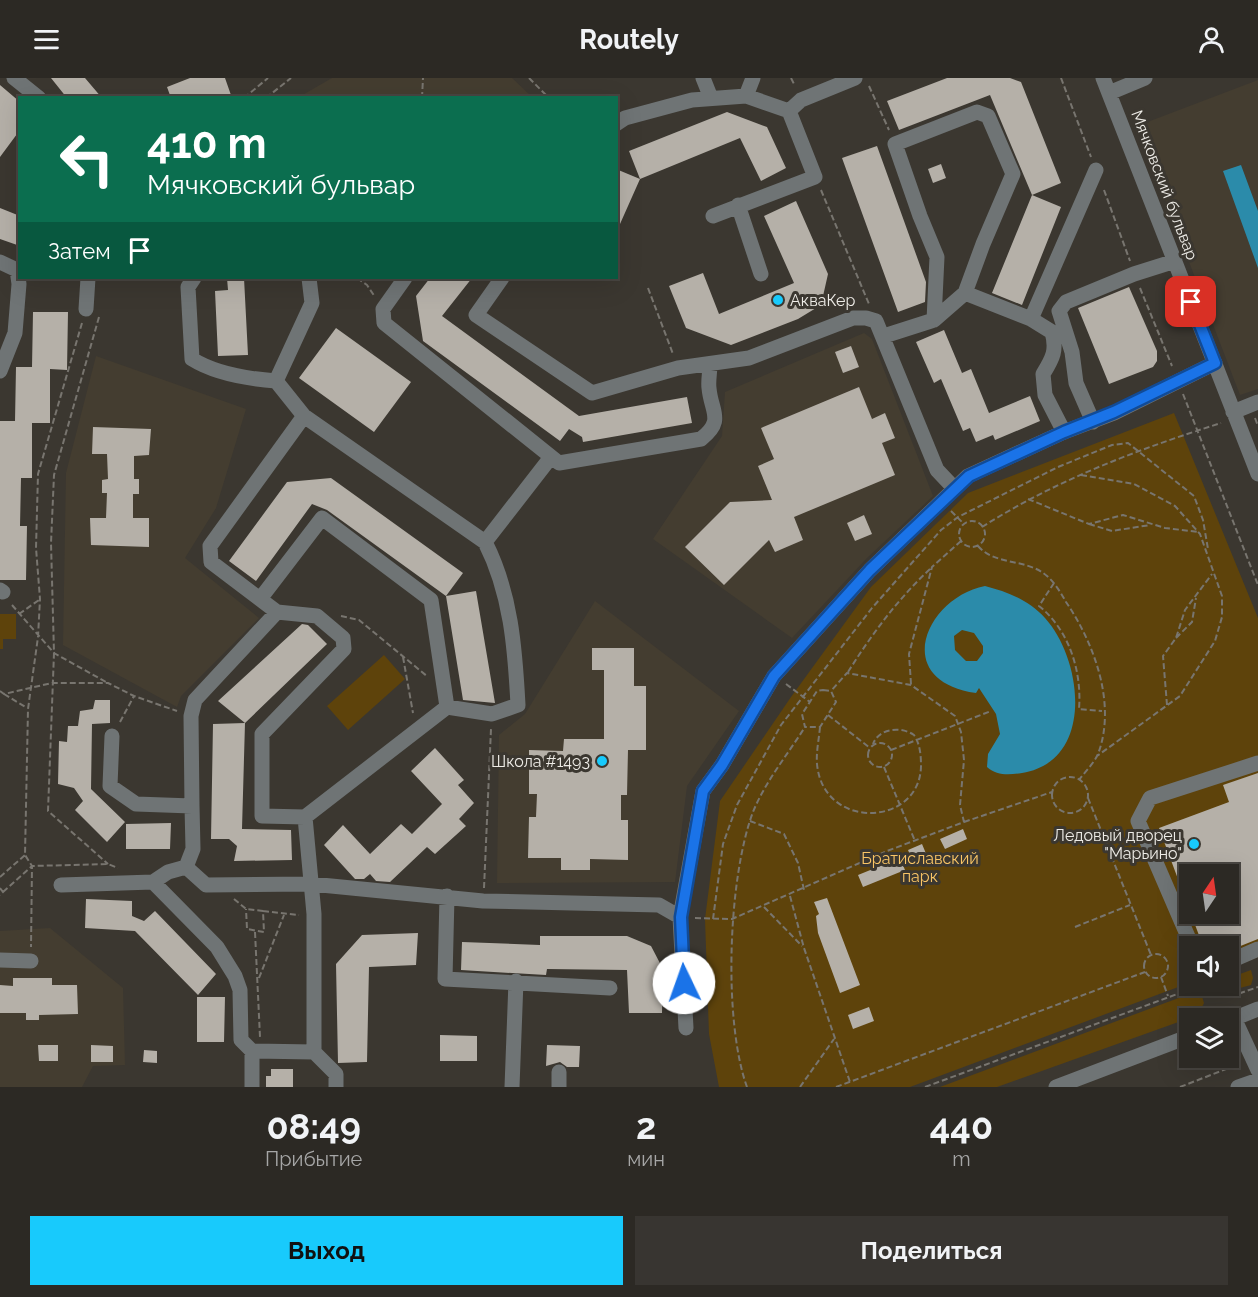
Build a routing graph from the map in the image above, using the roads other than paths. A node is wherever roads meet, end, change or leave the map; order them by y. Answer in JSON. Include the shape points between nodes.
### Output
{"nodes":[{"id":1,"x":14,"y":78,"type":"edge"},
{"id":2,"x":703,"y":78,"type":"edge"},
{"id":3,"x":753,"y":78,"type":"edge"},
{"id":4,"x":855,"y":78,"type":"edge"},
{"id":5,"x":1103,"y":78,"type":"edge"},
{"id":6,"x":1145,"y":78,"type":"edge"},
{"id":7,"x":1109,"y":93,"type":"junction"},
{"id":8,"x":36,"y":96,"type":"edge"},
{"id":9,"x":746,"y":96,"type":"junction"},
{"id":10,"x":711,"y":98,"type":"junction"},
{"id":11,"x":789,"y":111,"type":"junction"},
{"id":12,"x":618,"y":122,"type":"edge"},
{"id":13,"x":1096,"y":170,"type":"road end"},
{"id":14,"x":738,"y":205,"type":"junction"},
{"id":15,"x":713,"y":216,"type":"dead end"},
{"id":16,"x":1175,"y":261,"type":"junction"},
{"id":17,"x":0,"y":262,"type":"edge"},
{"id":18,"x":761,"y":274,"type":"dead end"},
{"id":19,"x":18,"y":277,"type":"edge"},
{"id":20,"x":18,"y":279,"type":"edge"},
{"id":21,"x":88,"y":279,"type":"edge"},
{"id":22,"x":193,"y":279,"type":"edge"},
{"id":23,"x":309,"y":279,"type":"edge"},
{"id":24,"x":404,"y":279,"type":"edge"},
{"id":25,"x":501,"y":279,"type":"edge"},
{"id":26,"x":965,"y":293,"type":"junction"},
{"id":27,"x":86,"y":309,"type":"road end"},
{"id":28,"x":1031,"y":319,"type":"junction"},
{"id":29,"x":934,"y":320,"type":"junction"},
{"id":30,"x":884,"y":336,"type":"junction"},
{"id":31,"x":1215,"y":363,"type":"junction"},
{"id":32,"x":710,"y":364,"type":"junction"},
{"id":33,"x":0,"y":370,"type":"edge"},
{"id":34,"x":276,"y":381,"type":"junction"},
{"id":35,"x":1258,"y":402,"type":"edge"},
{"id":36,"x":304,"y":416,"type":"junction"},
{"id":37,"x":1235,"y":416,"type":"junction"},
{"id":38,"x":1093,"y":422,"type":"junction"},
{"id":39,"x":1064,"y":432,"type":"junction"},
{"id":40,"x":551,"y":457,"type":"junction"},
{"id":41,"x":1258,"y":474,"type":"edge"},
{"id":42,"x":954,"y":488,"type":"junction"},
{"id":43,"x":485,"y":542,"type":"junction"},
{"id":44,"x":260,"y":599,"type":"junction"},
{"id":45,"x":277,"y":612,"type":"junction"},
{"id":46,"x":447,"y":706,"type":"junction"},
{"id":47,"x":112,"y":736,"type":"road end"},
{"id":48,"x":1258,"y":763,"type":"edge"},
{"id":49,"x":192,"y":806,"type":"junction"},
{"id":50,"x":305,"y":817,"type":"junction"},
{"id":51,"x":186,"y":867,"type":"junction"},
{"id":52,"x":153,"y":882,"type":"junction"},
{"id":53,"x":311,"y":884,"type":"junction"},
{"id":54,"x":61,"y":885,"type":"dead end"},
{"id":55,"x":447,"y":896,"type":"junction"},
{"id":56,"x":681,"y":917,"type":"junction"},
{"id":57,"x":1188,"y":936,"type":"edge"},
{"id":58,"x":1258,"y":949,"type":"edge"},
{"id":59,"x":1239,"y":957,"type":"edge"},
{"id":60,"x":0,"y":960,"type":"edge"},
{"id":61,"x":31,"y":961,"type":"road end"},
{"id":62,"x":516,"y":981,"type":"junction"},
{"id":63,"x":610,"y":988,"type":"dead end"},
{"id":64,"x":1258,"y":1009,"type":"edge"},
{"id":65,"x":1239,"y":1016,"type":"edge"},
{"id":66,"x":686,"y":1028,"type":"dead end"},
{"id":67,"x":1239,"y":1033,"type":"edge"},
{"id":68,"x":1179,"y":1040,"type":"edge"},
{"id":69,"x":257,"y":1052,"type":"junction"},
{"id":70,"x":314,"y":1052,"type":"junction"},
{"id":71,"x":1256,"y":1064,"type":"edge"},
{"id":72,"x":1258,"y":1080,"type":"edge"},
{"id":73,"x":1064,"y":1086,"type":"edge"},
{"id":74,"x":252,"y":1087,"type":"edge"},
{"id":75,"x":336,"y":1087,"type":"edge"},
{"id":76,"x":512,"y":1087,"type":"edge"},
{"id":77,"x":1238,"y":1087,"type":"edge"}],
"edges":[{"from":1,"to":8,"type":"street"},
{"from":2,"to":10,"type":"street"},
{"from":3,"to":9,"type":"street"},
{"from":4,"to":11,"type":"street","via":[[801,100]]},
{"from":5,"to":7,"type":"street","name":"Мячковский бульвар"},
{"from":6,"to":7,"type":"street"},
{"from":7,"to":16,"type":"street","name":"Мячковский бульвар"},
{"from":9,"to":10,"type":"street"},
{"from":9,"to":11,"type":"street"},
{"from":10,"to":12,"type":"street"},
{"from":11,"to":14,"type":"street","via":[[815,177]]},
{"from":13,"to":28,"type":"street"},
{"from":14,"to":15,"type":"street"},
{"from":14,"to":18,"type":"street"},
{"from":16,"to":31,"type":"street","name":"Мячковский бульвар"},
{"from":16,"to":38,"type":"street","via":[[1066,302],[1059,311],[1072,352],[1076,382]]},
{"from":17,"to":19,"type":"street","via":[[17,270]]},
{"from":20,"to":33,"type":"street","via":[[15,333]]},
{"from":21,"to":27,"type":"street"},
{"from":22,"to":34,"type":"street","via":[[188,288],[192,360],[255,380]]},
{"from":23,"to":34,"type":"street","via":[[312,303]]},
{"from":24,"to":40,"type":"street","via":[[383,309],[384,323]]},
{"from":25,"to":32,"type":"street","via":[[476,315],[592,393],[678,368]]},
{"from":26,"to":28,"type":"street"},
{"from":26,"to":29,"type":"street"},
{"from":26,"to":29,"type":"street","via":[[1013,174],[988,116],[977,112],[895,144],[937,257]]},
{"from":28,"to":39,"type":"street","via":[[1052,332],[1056,347],[1043,374],[1045,395]]},
{"from":29,"to":30,"type":"street"},
{"from":30,"to":32,"type":"street","via":[[876,321],[853,318],[749,358]]},
{"from":30,"to":42,"type":"street","via":[[937,470]]},
{"from":31,"to":37,"type":"street","name":"Мячковский бульвар"},
{"from":31,"to":38,"type":"street"},
{"from":32,"to":40,"type":"street","via":[[709,390],[716,412],[711,431],[701,439],[560,463]]},
{"from":34,"to":36,"type":"street"},
{"from":35,"to":37,"type":"street"},
{"from":36,"to":43,"type":"street"},
{"from":36,"to":44,"type":"street","via":[[210,546],[211,562]]},
{"from":37,"to":41,"type":"street","name":"Мячковский бульвар"},
{"from":38,"to":39,"type":"street"},
{"from":39,"to":42,"type":"street","via":[[969,476]]},
{"from":40,"to":43,"type":"street"},
{"from":42,"to":56,"type":"street","via":[[870,570],[774,676],[703,791]]},
{"from":43,"to":46,"type":"street","via":[[496,564],[514,631],[518,705],[492,714]]},
{"from":44,"to":45,"type":"street"},
{"from":44,"to":46,"type":"street","via":[[322,518],[431,600]]},
{"from":45,"to":49,"type":"street","via":[[195,700],[191,716]]},
{"from":45,"to":50,"type":"street","via":[[317,616],[343,638],[344,649],[262,734],[262,816]]},
{"from":46,"to":50,"type":"street"},
{"from":47,"to":49,"type":"street","via":[[110,786],[136,804]]},
{"from":48,"to":57,"type":"street","via":[[1150,798],[1138,821]]},
{"from":49,"to":51,"type":"street","via":[[193,849]]},
{"from":50,"to":53,"type":"street"},
{"from":51,"to":52,"type":"street"},
{"from":51,"to":53,"type":"street","via":[[206,885]]},
{"from":52,"to":54,"type":"street"},
{"from":52,"to":69,"type":"street","via":[[217,947],[235,976],[240,990],[241,1040]]},
{"from":53,"to":55,"type":"street"},
{"from":53,"to":70,"type":"street"},
{"from":55,"to":56,"type":"street","via":[[483,901],[659,905]]},
{"from":55,"to":62,"type":"street","via":[[445,979]]},
{"from":56,"to":66,"type":"street"},
{"from":58,"to":59,"type":"street"},
{"from":60,"to":61,"type":"street"},
{"from":62,"to":63,"type":"street"},
{"from":62,"to":76,"type":"street"},
{"from":64,"to":65,"type":"street"},
{"from":67,"to":71,"type":"street"},
{"from":68,"to":73,"type":"street"},
{"from":69,"to":70,"type":"street"},
{"from":69,"to":74,"type":"street"},
{"from":70,"to":75,"type":"street","via":[[336,1074]]},
{"from":72,"to":77,"type":"street"}]}
